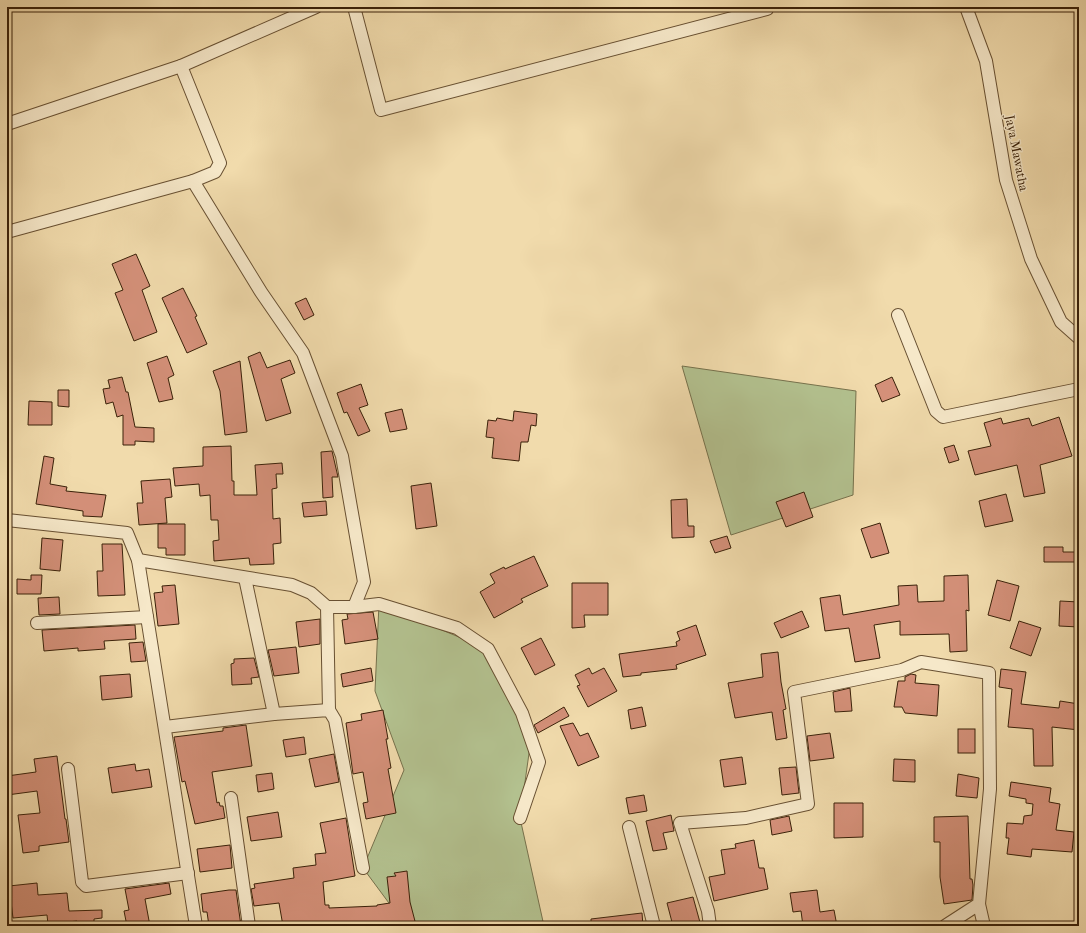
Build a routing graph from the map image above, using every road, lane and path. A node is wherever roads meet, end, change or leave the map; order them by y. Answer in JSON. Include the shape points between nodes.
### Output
{"nodes":[{"id":1,"x":316,"y":7,"type":"edge"},
{"id":2,"x":354,"y":7,"type":"edge"},
{"id":3,"x":767,"y":7,"type":"edge"},
{"id":4,"x":966,"y":7,"type":"edge"},
{"id":5,"x":182,"y":66,"type":"junction"},
{"id":6,"x":7,"y":124,"type":"edge"},
{"id":7,"x":193,"y":181,"type":"junction"},
{"id":8,"x":7,"y":232,"type":"edge"},
{"id":9,"x":898,"y":315,"type":"dead end"},
{"id":10,"x":1079,"y":338,"type":"edge"},
{"id":11,"x":1079,"y":389,"type":"edge"},
{"id":12,"x":7,"y":520,"type":"edge"},
{"id":13,"x":138,"y":560,"type":"junction"},
{"id":14,"x":245,"y":578,"type":"junction"},
{"id":15,"x":327,"y":607,"type":"junction"},
{"id":16,"x":354,"y":607,"type":"junction"},
{"id":17,"x":147,"y":617,"type":"junction"},
{"id":18,"x":37,"y":623,"type":"dead end"},
{"id":19,"x":329,"y":710,"type":"junction"},
{"id":20,"x":274,"y":714,"type":"junction"},
{"id":21,"x":165,"y":727,"type":"junction"},
{"id":22,"x":68,"y":769,"type":"dead end"},
{"id":23,"x":231,"y":798,"type":"dead end"},
{"id":24,"x":520,"y":818,"type":"dead end"},
{"id":25,"x":629,"y":827,"type":"dead end"},
{"id":26,"x":363,"y":868,"type":"dead end"},
{"id":27,"x":188,"y":873,"type":"junction"},
{"id":28,"x":980,"y":904,"type":"junction"},
{"id":29,"x":196,"y":926,"type":"edge"},
{"id":30,"x":249,"y":926,"type":"edge"},
{"id":31,"x":654,"y":926,"type":"edge"},
{"id":32,"x":710,"y":926,"type":"edge"},
{"id":33,"x":944,"y":926,"type":"edge"},
{"id":34,"x":984,"y":926,"type":"edge"}],
"edges":[{"from":1,"to":5,"type":"street"},
{"from":2,"to":3,"type":"street","via":[[381,110]]},
{"from":4,"to":10,"type":"street","name":"Jaya Mawatha","via":[[986,61],[1006,180],[1031,259],[1061,322]]},
{"from":5,"to":6,"type":"street"},
{"from":5,"to":7,"type":"street","via":[[220,163],[215,172]]},
{"from":7,"to":8,"type":"street"},
{"from":7,"to":16,"type":"street","via":[[261,292],[303,352],[342,456],[364,582]]},
{"from":9,"to":11,"type":"street","via":[[936,411],[943,417]]},
{"from":12,"to":13,"type":"street","via":[[127,533]]},
{"from":13,"to":14,"type":"street"},
{"from":13,"to":17,"type":"street"},
{"from":14,"to":15,"type":"street","via":[[292,585],[312,593]]},
{"from":14,"to":20,"type":"street"},
{"from":15,"to":16,"type":"street"},
{"from":15,"to":19,"type":"street"},
{"from":16,"to":24,"type":"street","via":[[379,604],[457,628],[488,649],[522,714],[539,762]]},
{"from":17,"to":18,"type":"street"},
{"from":17,"to":21,"type":"street"},
{"from":19,"to":20,"type":"street"},
{"from":19,"to":26,"type":"street","via":[[335,720]]},
{"from":20,"to":21,"type":"street"},
{"from":21,"to":27,"type":"street"},
{"from":22,"to":27,"type":"street","via":[[82,882],[86,886]]},
{"from":23,"to":30,"type":"street"},
{"from":25,"to":31,"type":"street"},
{"from":27,"to":29,"type":"street"},
{"from":28,"to":32,"type":"street","via":[[990,789],[989,673],[921,662],[902,670],[794,692],[808,804],[746,818],[680,823],[708,911]]},
{"from":28,"to":33,"type":"street"},
{"from":28,"to":34,"type":"street"}]}
